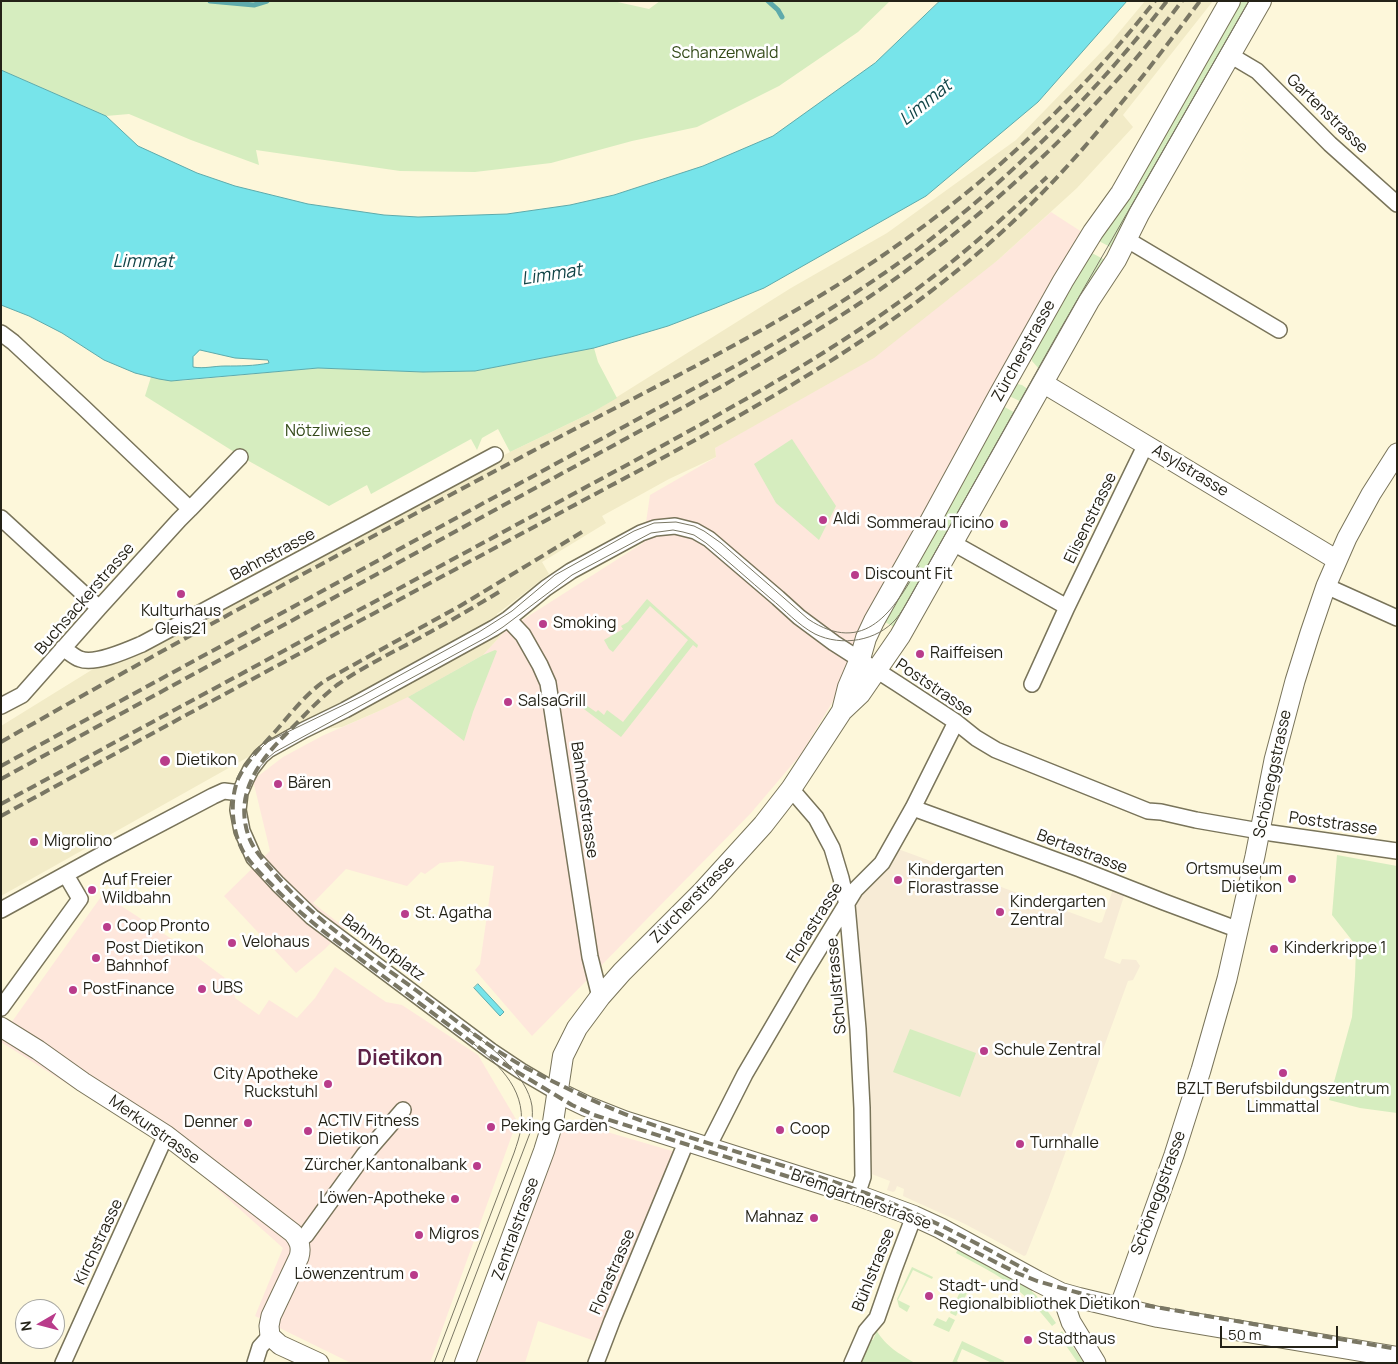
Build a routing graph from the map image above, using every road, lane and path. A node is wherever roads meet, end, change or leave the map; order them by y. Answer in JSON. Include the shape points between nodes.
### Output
{"nodes":[{"id":1,"x":1230,"y":1,"type":"edge"},
{"id":2,"x":1261,"y":1,"type":"edge"},
{"id":3,"x":1230,"y":55,"type":"junction"},
{"id":4,"x":1397,"y":204,"type":"edge"},
{"id":5,"x":1126,"y":239,"type":"junction"},
{"id":6,"x":1279,"y":330,"type":"dead end"},
{"id":7,"x":1,"y":333,"type":"edge"},
{"id":8,"x":1015,"y":366,"type":"junction"},
{"id":9,"x":1043,"y":383,"type":"junction"},
{"id":10,"x":1146,"y":444,"type":"junction"},
{"id":11,"x":1397,"y":453,"type":"edge"},
{"id":12,"x":494,"y":455,"type":"dead end"},
{"id":13,"x":240,"y":457,"type":"dead end"},
{"id":14,"x":190,"y":509,"type":"junction"},
{"id":15,"x":1,"y":518,"type":"edge"},
{"id":16,"x":953,"y":543,"type":"junction"},
{"id":17,"x":1337,"y":560,"type":"junction"},
{"id":18,"x":1326,"y":586,"type":"junction"},
{"id":19,"x":1067,"y":607,"type":"junction"},
{"id":20,"x":99,"y":608,"type":"junction"},
{"id":21,"x":1397,"y":618,"type":"edge"},
{"id":22,"x":508,"y":619,"type":"junction"},
{"id":23,"x":63,"y":648,"type":"junction"},
{"id":24,"x":868,"y":664,"type":"junction"},
{"id":25,"x":1032,"y":684,"type":"dead end"},
{"id":26,"x":1,"y":706,"type":"edge"},
{"id":27,"x":956,"y":722,"type":"junction"},
{"id":28,"x":791,"y":789,"type":"junction"},
{"id":29,"x":240,"y":793,"type":"junction"},
{"id":30,"x":913,"y":808,"type":"junction"},
{"id":31,"x":1260,"y":831,"type":"junction"},
{"id":32,"x":1397,"y":850,"type":"edge"},
{"id":33,"x":66,"y":875,"type":"junction"},
{"id":34,"x":847,"y":905,"type":"junction"},
{"id":35,"x":1,"y":910,"type":"edge"},
{"id":36,"x":1239,"y":930,"type":"junction"},
{"id":37,"x":600,"y":996,"type":"junction"},
{"id":38,"x":1,"y":1008,"type":"edge"},
{"id":39,"x":1,"y":1028,"type":"edge"},
{"id":40,"x":557,"y":1092,"type":"junction"},
{"id":41,"x":403,"y":1110,"type":"dead end"},
{"id":42,"x":166,"y":1135,"type":"junction"},
{"id":43,"x":687,"y":1140,"type":"junction"},
{"id":44,"x":708,"y":1147,"type":"junction"},
{"id":45,"x":857,"y":1195,"type":"junction"},
{"id":46,"x":914,"y":1216,"type":"junction"},
{"id":47,"x":299,"y":1241,"type":"junction"},
{"id":48,"x":1061,"y":1293,"type":"junction"},
{"id":49,"x":1119,"y":1308,"type":"junction"},
{"id":50,"x":270,"y":1336,"type":"junction"},
{"id":51,"x":1397,"y":1357,"type":"edge"},
{"id":52,"x":63,"y":1363,"type":"edge"},
{"id":53,"x":255,"y":1363,"type":"edge"},
{"id":54,"x":319,"y":1363,"type":"edge"},
{"id":55,"x":465,"y":1363,"type":"edge"},
{"id":56,"x":596,"y":1363,"type":"edge"},
{"id":57,"x":852,"y":1363,"type":"edge"},
{"id":58,"x":1096,"y":1363,"type":"edge"}],
"edges":[{"from":1,"to":8,"type":"main road","name":"Zürcherstrasse","via":[[1121,193],[1086,242]]},
{"from":2,"to":3,"type":"main road","name":"Zürcherstrasse"},
{"from":3,"to":4,"type":"street","name":"Gartenstrasse","via":[[1257,71],[1330,144]]},
{"from":3,"to":5,"type":"main road","name":"Zürcherstrasse"},
{"from":5,"to":6,"type":"street"},
{"from":5,"to":9,"type":"main road","name":"Zürcherstrasse"},
{"from":7,"to":14,"type":"street"},
{"from":8,"to":9,"type":"main road"},
{"from":8,"to":24,"type":"main road","name":"Zürcherstrasse","via":[[874,621],[866,638]]},
{"from":9,"to":10,"type":"street","name":"Asylstrasse"},
{"from":9,"to":16,"type":"main road","name":"Zürcherstrasse"},
{"from":10,"to":17,"type":"street","name":"Asylstrasse"},
{"from":10,"to":19,"type":"street","name":"Elisenstrasse"},
{"from":11,"to":17,"type":"street","name":"Schöneggstrasse","via":[[1371,494]]},
{"from":12,"to":23,"type":"street","name":"Bahnstrasse","via":[[142,644],[88,661]]},
{"from":13,"to":14,"type":"street","name":"Buchsackerstrasse"},
{"from":14,"to":20,"type":"street","name":"Buchsackerstrasse"},
{"from":15,"to":20,"type":"street"},
{"from":16,"to":19,"type":"street"},
{"from":16,"to":24,"type":"main road","name":"Zürcherstrasse","via":[[900,636]]},
{"from":17,"to":18,"type":"street","name":"Schöneggstrasse"},
{"from":18,"to":21,"type":"street"},
{"from":18,"to":31,"type":"street","name":"Schöneggstrasse","via":[[1285,715]]},
{"from":19,"to":25,"type":"street","name":"Elisenstrasse"},
{"from":20,"to":23,"type":"street","name":"Buchsackerstrasse"},
{"from":22,"to":24,"type":"street","name":"Poststrasse","via":[[571,571],[641,532],[675,526],[709,539],[799,618]]},
{"from":22,"to":29,"type":"street","name":"Bahnhofplatz","via":[[274,746],[251,769]]},
{"from":22,"to":37,"type":"street","name":"Bahnhofstrasse","via":[[523,635],[548,683],[590,957]]},
{"from":23,"to":26,"type":"street","name":"Buchsackerstrasse","via":[[22,695]]},
{"from":24,"to":27,"type":"street","name":"Poststrasse"},
{"from":24,"to":28,"type":"main road","name":"Zürcherstrasse","via":[[848,687],[842,711]]},
{"from":27,"to":30,"type":"street","name":"Florastrasse"},
{"from":27,"to":31,"type":"street","name":"Poststrasse","via":[[996,750],[1148,811]]},
{"from":28,"to":34,"type":"street","name":"Schulstrasse","via":[[816,818],[832,848]]},
{"from":28,"to":37,"type":"main road","name":"Zürcherstrasse","via":[[728,864]]},
{"from":29,"to":33,"type":"street","via":[[224,791],[213,796]]},
{"from":29,"to":40,"type":"street","name":"Bahnhofplatz","via":[[238,810],[242,831],[254,858],[312,917],[491,1051]]},
{"from":30,"to":34,"type":"street","name":"Florastrasse","via":[[882,862],[855,890]]},
{"from":30,"to":36,"type":"street","name":"Bertastrasse"},
{"from":31,"to":32,"type":"street","name":"Poststrasse"},
{"from":31,"to":36,"type":"street","name":"Schöneggstrasse"},
{"from":33,"to":35,"type":"street"},
{"from":33,"to":38,"type":"street","via":[[80,899]]},
{"from":34,"to":44,"type":"street","name":"Florastrasse","via":[[744,1074]]},
{"from":34,"to":45,"type":"street","name":"Schulstrasse","via":[[862,1108],[863,1177]]},
{"from":36,"to":49,"type":"street","name":"Schöneggstrasse","via":[[1194,1093]]},
{"from":37,"to":40,"type":"main road","name":"Zürcherstrasse","via":[[567,1046]]},
{"from":39,"to":42,"type":"street","name":"Merkurstrasse"},
{"from":40,"to":43,"type":"main road","name":"Bremgartnerstrasse","via":[[624,1121]]},
{"from":40,"to":55,"type":"main road","name":"Zentralstrasse","via":[[553,1122],[544,1151]]},
{"from":41,"to":47,"type":"street","via":[[364,1155]]},
{"from":42,"to":47,"type":"street","name":"Merkurstrasse","via":[[293,1233]]},
{"from":42,"to":52,"type":"street","name":"Kirchstrasse"},
{"from":43,"to":44,"type":"main road","name":"Bremgartnerstrasse"},
{"from":43,"to":56,"type":"street","name":"Florastrasse"},
{"from":44,"to":45,"type":"main road","name":"Bremgartnerstrasse"},
{"from":45,"to":46,"type":"main road","name":"Bremgartnerstrasse"},
{"from":46,"to":48,"type":"main road","name":"Bremgartnerstrasse"},
{"from":46,"to":57,"type":"street","name":"Bühlstrasse","via":[[878,1318],[866,1331]]},
{"from":47,"to":50,"type":"street","via":[[301,1252],[270,1316]]},
{"from":48,"to":49,"type":"main road","name":"Bremgartnerstrasse"},
{"from":48,"to":58,"type":"street","via":[[1071,1322]]},
{"from":49,"to":51,"type":"main road","name":"Bremgartnerstrasse"},
{"from":50,"to":53,"type":"street","via":[[260,1347]]},
{"from":50,"to":54,"type":"street","via":[[280,1345]]}]}
